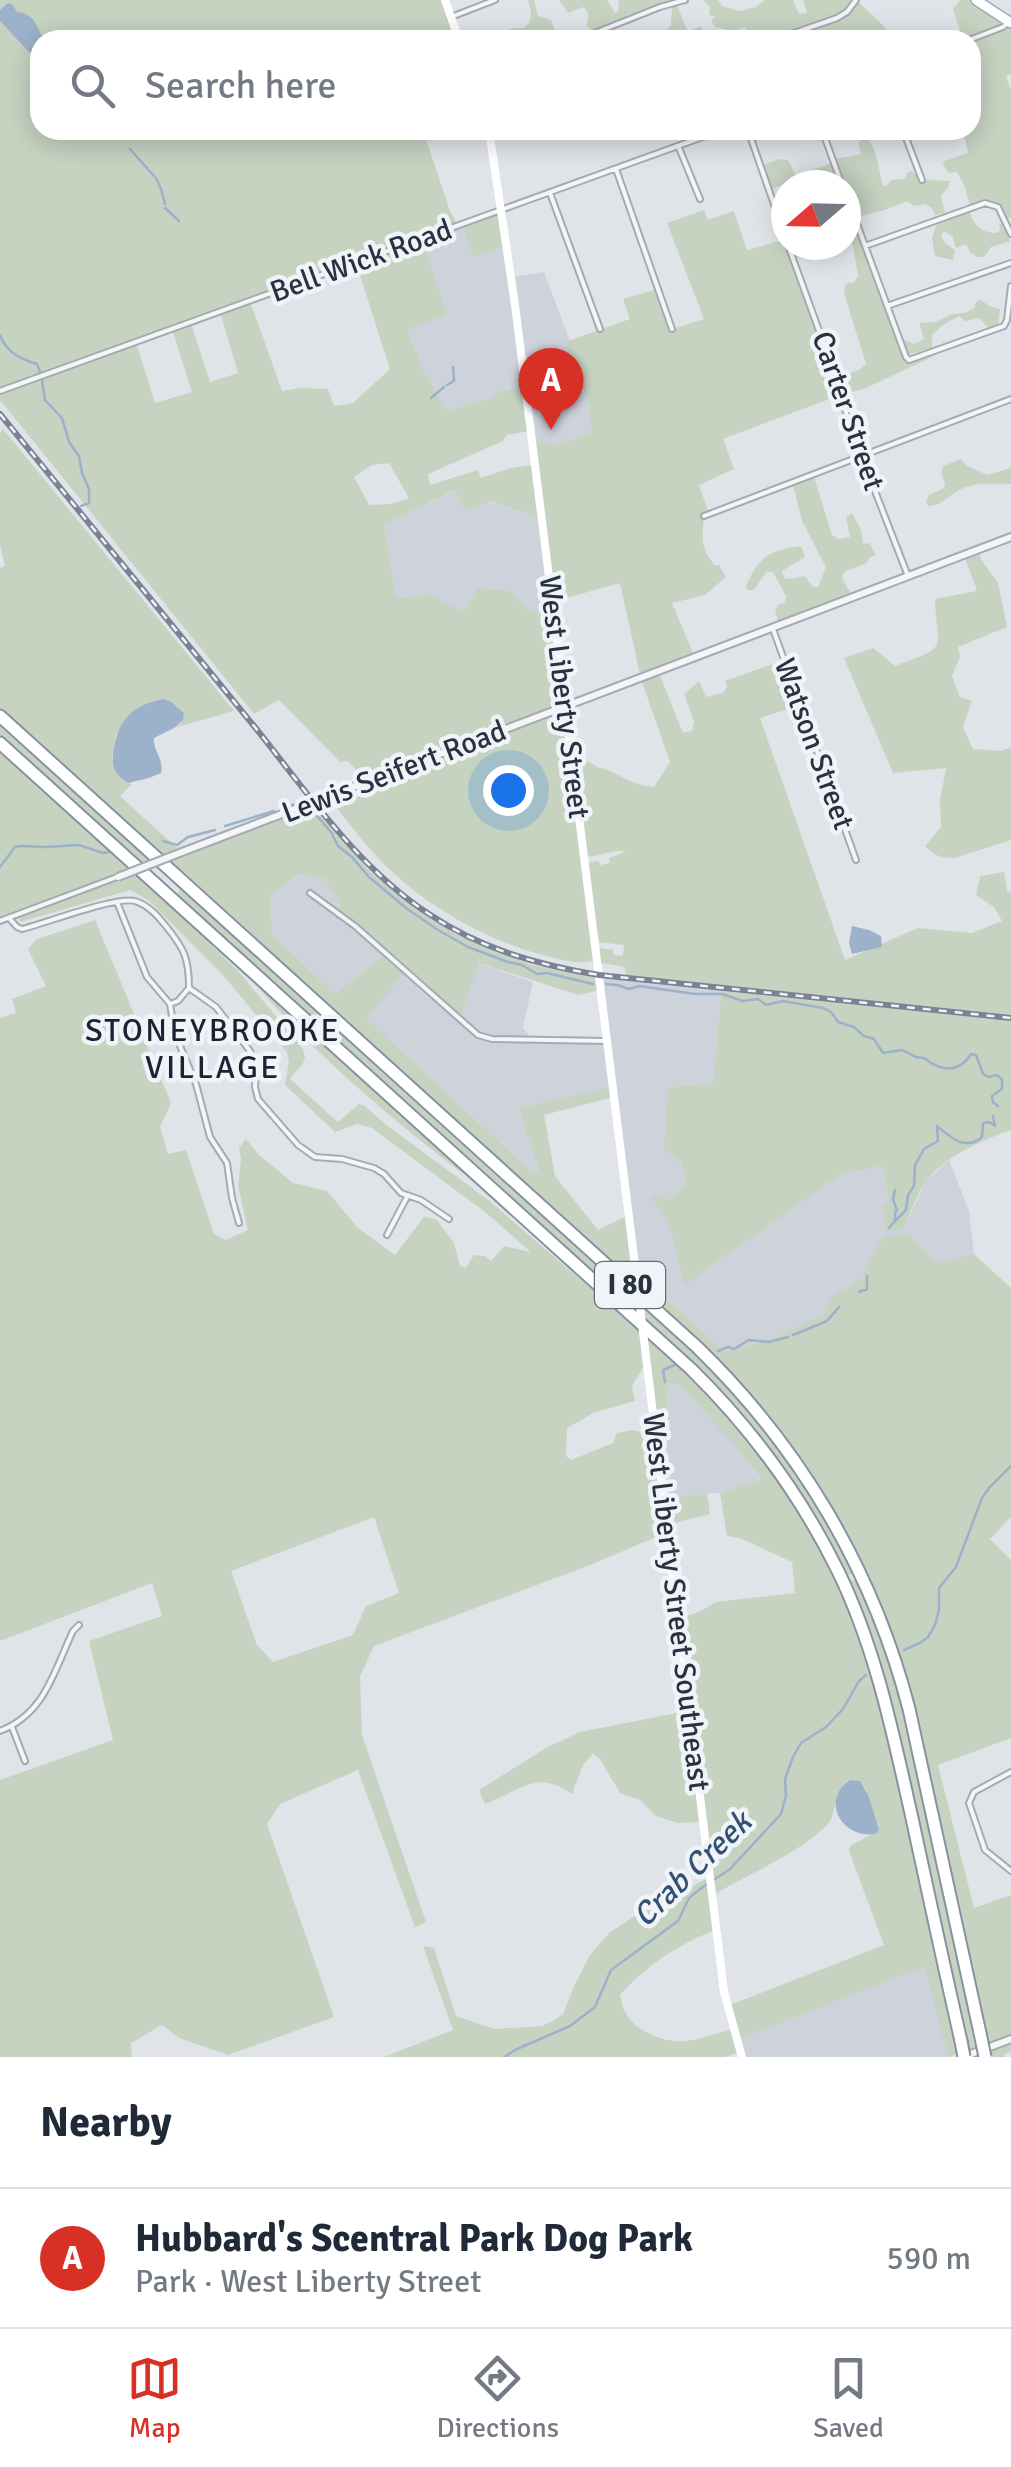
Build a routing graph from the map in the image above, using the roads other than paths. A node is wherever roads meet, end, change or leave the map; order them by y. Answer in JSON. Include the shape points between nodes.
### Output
{"nodes":[{"id":1,"x":444,"y":0,"type":"edge"},
{"id":2,"x":495,"y":0,"type":"edge"},
{"id":3,"x":685,"y":0,"type":"edge"},
{"id":4,"x":856,"y":0,"type":"edge"},
{"id":5,"x":976,"y":0,"type":"edge"},
{"id":6,"x":451,"y":17,"type":"junction"},
{"id":7,"x":1010,"y":23,"type":"edge"},
{"id":8,"x":456,"y":30,"type":"edge"},
{"id":9,"x":602,"y":30,"type":"edge"},
{"id":10,"x":803,"y":30,"type":"edge"},
{"id":11,"x":981,"y":36,"type":"edge"},
{"id":12,"x":490,"y":140,"type":"edge"},
{"id":13,"x":695,"y":140,"type":"edge"},
{"id":14,"x":751,"y":140,"type":"edge"},
{"id":15,"x":826,"y":140,"type":"edge"},
{"id":16,"x":907,"y":140,"type":"edge"},
{"id":17,"x":679,"y":146,"type":"junction"},
{"id":18,"x":616,"y":168,"type":"junction"},
{"id":19,"x":837,"y":170,"type":"edge"},
{"id":20,"x":922,"y":180,"type":"dead end"},
{"id":21,"x":550,"y":193,"type":"junction"},
{"id":22,"x":771,"y":196,"type":"edge"},
{"id":23,"x":700,"y":200,"type":"dead end"},
{"id":24,"x":502,"y":210,"type":"junction"},
{"id":25,"x":1011,"y":234,"type":"edge"},
{"id":26,"x":861,"y":237,"type":"edge"},
{"id":27,"x":864,"y":246,"type":"junction"},
{"id":28,"x":793,"y":260,"type":"edge"},
{"id":29,"x":1011,"y":263,"type":"edge"},
{"id":30,"x":1011,"y":286,"type":"edge"},
{"id":31,"x":887,"y":306,"type":"junction"},
{"id":32,"x":600,"y":329,"type":"dead end"},
{"id":33,"x":672,"y":329,"type":"dead end"},
{"id":34,"x":0,"y":391,"type":"edge"},
{"id":35,"x":1011,"y":399,"type":"edge"},
{"id":36,"x":862,"y":456,"type":"junction"},
{"id":37,"x":704,"y":516,"type":"dead end"},
{"id":38,"x":1011,"y":537,"type":"edge"},
{"id":39,"x":908,"y":576,"type":"junction"},
{"id":40,"x":772,"y":629,"type":"junction"},
{"id":41,"x":565,"y":708,"type":"junction"},
{"id":42,"x":0,"y":716,"type":"edge"},
{"id":43,"x":0,"y":743,"type":"edge"},
{"id":44,"x":856,"y":860,"type":"dead end"},
{"id":45,"x":118,"y":877,"type":"joint"},
{"id":46,"x":310,"y":892,"type":"dead end"},
{"id":47,"x":117,"y":902,"type":"junction"},
{"id":48,"x":9,"y":918,"type":"junction"},
{"id":49,"x":0,"y":921,"type":"edge"},
{"id":50,"x":190,"y":988,"type":"junction"},
{"id":51,"x":170,"y":1004,"type":"junction"},
{"id":52,"x":607,"y":1041,"type":"junction"},
{"id":53,"x":406,"y":1197,"type":"junction"},
{"id":54,"x":449,"y":1218,"type":"dead end"},
{"id":55,"x":239,"y":1223,"type":"dead end"},
{"id":56,"x":387,"y":1234,"type":"dead end"},
{"id":57,"x":635,"y":1265,"type":"joint"},
{"id":58,"x":78,"y":1625,"type":"dead end"},
{"id":59,"x":12,"y":1726,"type":"junction"},
{"id":60,"x":0,"y":1731,"type":"edge"},
{"id":61,"x":25,"y":1761,"type":"dead end"},
{"id":62,"x":1011,"y":1772,"type":"edge"},
{"id":63,"x":1011,"y":1872,"type":"edge"},
{"id":64,"x":1011,"y":2039,"type":"edge"},
{"id":65,"x":742,"y":2057,"type":"edge"},
{"id":66,"x":963,"y":2057,"type":"edge"},
{"id":67,"x":985,"y":2057,"type":"edge"}],
"edges":[{"from":1,"to":6,"type":"main road"},
{"from":2,"to":6,"type":"street"},
{"from":3,"to":9,"type":"street"},
{"from":4,"to":10,"type":"street","via":[[837,18]]},
{"from":5,"to":7,"type":"main road"},
{"from":6,"to":8,"type":"main road"},
{"from":7,"to":11,"type":"street"},
{"from":12,"to":24,"type":"main road","name":"West Liberty Street"},
{"from":13,"to":17,"type":"street","name":"Bell Wick Road"},
{"from":14,"to":22,"type":"street","name":"Carter Street"},
{"from":15,"to":19,"type":"street"},
{"from":16,"to":20,"type":"street"},
{"from":17,"to":18,"type":"street","name":"Bell Wick Road"},
{"from":17,"to":23,"type":"street"},
{"from":18,"to":21,"type":"street","name":"Bell Wick Road"},
{"from":18,"to":33,"type":"street"},
{"from":21,"to":24,"type":"street","name":"Bell Wick Road"},
{"from":21,"to":32,"type":"street"},
{"from":24,"to":34,"type":"street","name":"Bell Wick Road"},
{"from":24,"to":41,"type":"main road","name":"West Liberty Street"},
{"from":25,"to":27,"type":"street","via":[[992,203]]},
{"from":26,"to":27,"type":"street"},
{"from":27,"to":31,"type":"street"},
{"from":28,"to":36,"type":"street","name":"Carter Street"},
{"from":29,"to":31,"type":"street"},
{"from":30,"to":31,"type":"street","via":[[1004,325],[913,360]]},
{"from":35,"to":36,"type":"street"},
{"from":36,"to":37,"type":"street"},
{"from":36,"to":39,"type":"street","name":"Carter Street"},
{"from":38,"to":39,"type":"street","name":"Lewis Seifert Road"},
{"from":39,"to":40,"type":"street","name":"Lewis Seifert Road"},
{"from":40,"to":41,"type":"street","name":"Lewis Seifert Road"},
{"from":40,"to":44,"type":"street","name":"Watson Street"},
{"from":41,"to":45,"type":"street","name":"Lewis Seifert Road","bridge":true},
{"from":41,"to":52,"type":"main road","name":"West Liberty Street"},
{"from":42,"to":67,"type":"highway","number":"I 80","bridge":true,"via":[[697,1347],[787,1449],[851,1553],[885,1632]]},
{"from":43,"to":66,"type":"highway","number":"I 80","bridge":true,"via":[[691,1369],[770,1460],[837,1570],[878,1674]]},
{"from":45,"to":48,"type":"street","name":"Lewis Seifert Road"},
{"from":46,"to":52,"type":"street","via":[[480,1036]]},
{"from":47,"to":48,"type":"street","via":[[22,929]]},
{"from":47,"to":50,"type":"street","via":[[138,902],[158,917],[184,950]]},
{"from":47,"to":51,"type":"street","via":[[147,977]]},
{"from":48,"to":49,"type":"street","name":"Lewis Seifert Road"},
{"from":50,"to":51,"type":"street"},
{"from":50,"to":53,"type":"street","via":[[216,1006],[250,1051],[258,1098],[298,1145],[315,1157],[374,1168]]},
{"from":51,"to":55,"type":"street","via":[[212,1141],[227,1163]]},
{"from":52,"to":57,"type":"main road","name":"West Liberty Street"},
{"from":53,"to":54,"type":"street"},
{"from":53,"to":56,"type":"street"},
{"from":57,"to":65,"type":"main road","name":"West Liberty Street Southeast","bridge":true,"via":[[724,1992]]},
{"from":58,"to":59,"type":"street","via":[[38,1704]]},
{"from":59,"to":60,"type":"street"},
{"from":59,"to":61,"type":"street"},
{"from":62,"to":63,"type":"street","via":[[969,1800],[986,1850]]},
{"from":64,"to":66,"type":"street"}]}
